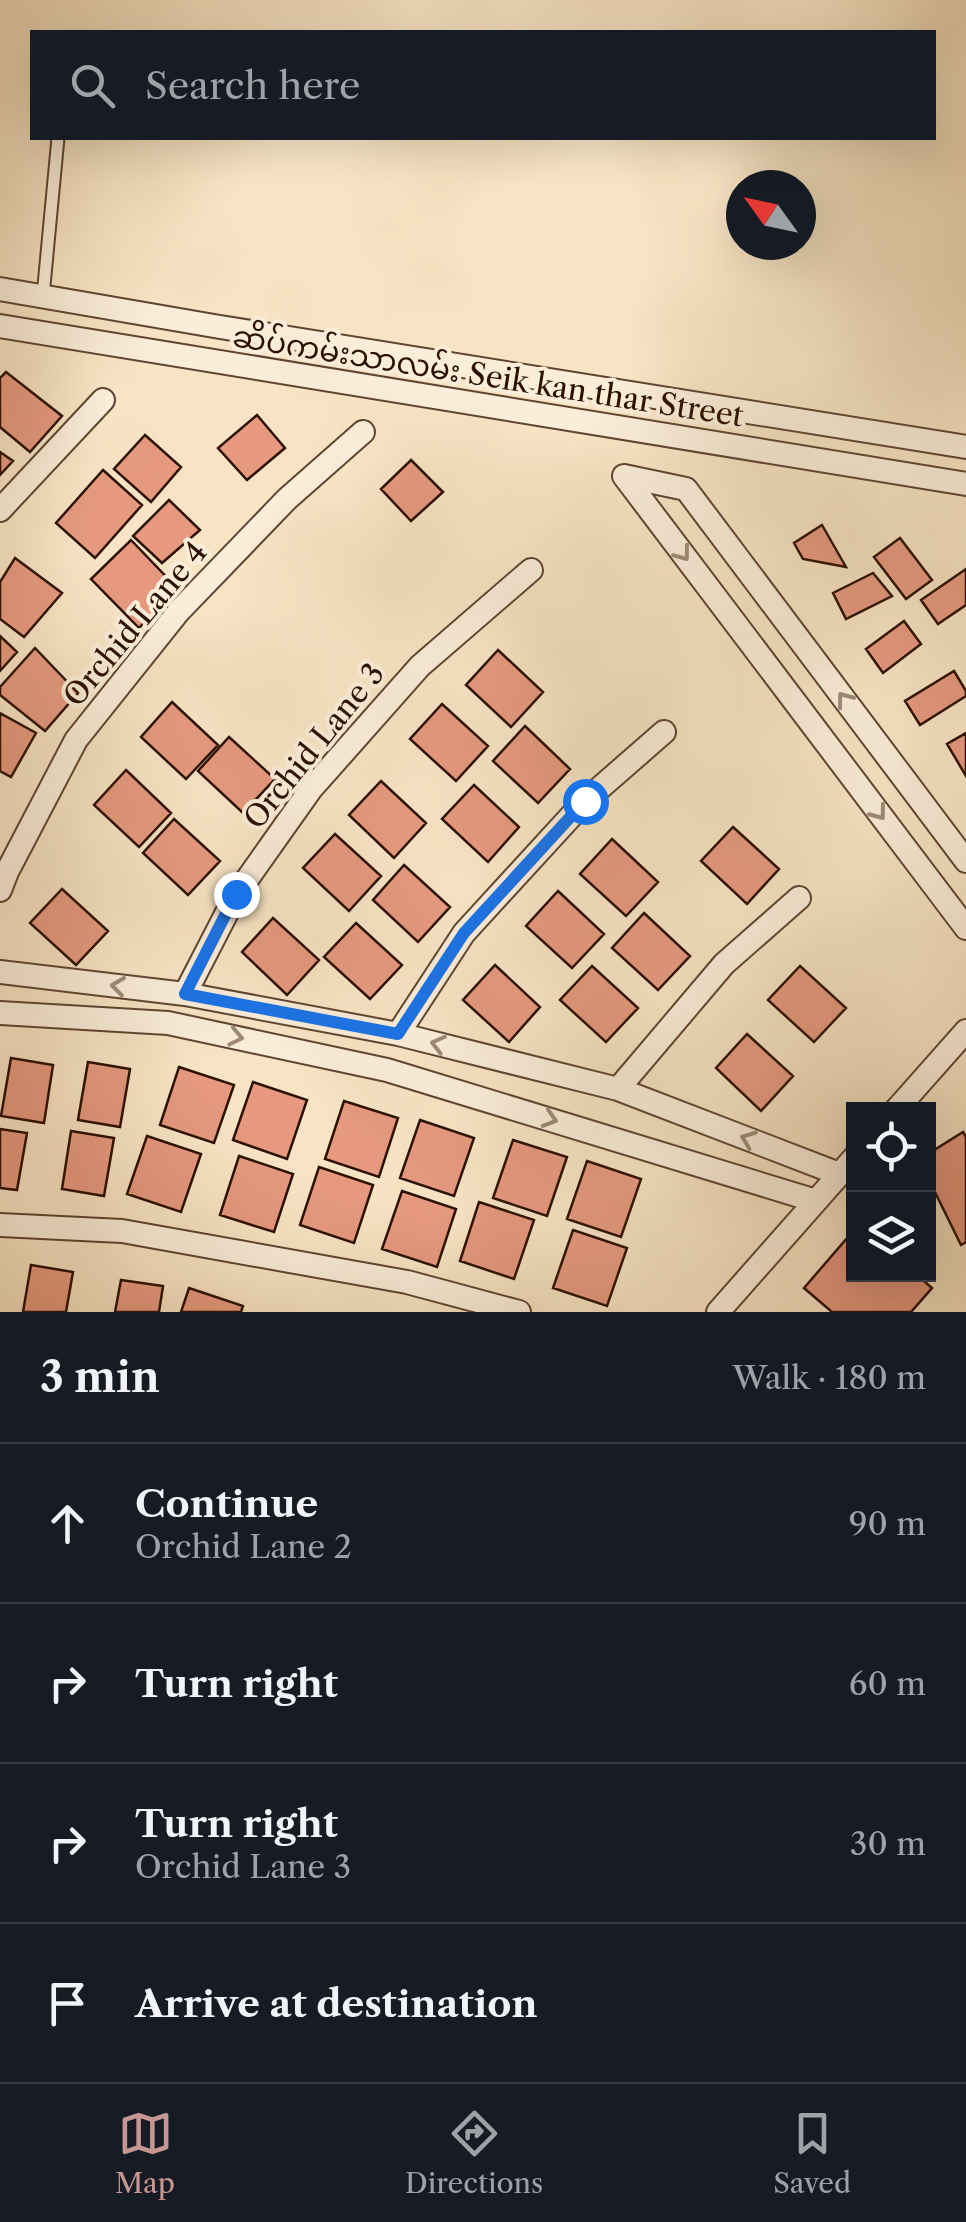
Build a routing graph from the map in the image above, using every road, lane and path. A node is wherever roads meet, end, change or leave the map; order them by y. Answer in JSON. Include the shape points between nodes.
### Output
{"nodes":[{"id":1,"x":58,"y":140,"type":"edge"},
{"id":2,"x":0,"y":289,"type":"edge"},
{"id":3,"x":43,"y":296,"type":"junction"},
{"id":4,"x":0,"y":326,"type":"edge"},
{"id":5,"x":103,"y":400,"type":"dead end"},
{"id":6,"x":363,"y":432,"type":"dead end"},
{"id":7,"x":966,"y":446,"type":"edge"},
{"id":8,"x":966,"y":484,"type":"edge"},
{"id":9,"x":0,"y":510,"type":"edge"},
{"id":10,"x":531,"y":570,"type":"dead end"},
{"id":11,"x":664,"y":732,"type":"dead end"},
{"id":12,"x":966,"y":861,"type":"edge"},
{"id":13,"x":0,"y":890,"type":"edge"},
{"id":14,"x":798,"y":898,"type":"dead end"},
{"id":15,"x":966,"y":928,"type":"edge"},
{"id":16,"x":0,"y":972,"type":"edge"},
{"id":17,"x":185,"y":994,"type":"junction"},
{"id":18,"x":0,"y":1013,"type":"edge"},
{"id":19,"x":966,"y":1030,"type":"edge"},
{"id":20,"x":398,"y":1034,"type":"junction"},
{"id":21,"x":618,"y":1089,"type":"junction"},
{"id":22,"x":901,"y":1102,"type":"edge"},
{"id":23,"x":846,"y":1166,"type":"edge"},
{"id":24,"x":816,"y":1201,"type":"junction"},
{"id":25,"x":0,"y":1225,"type":"edge"},
{"id":26,"x":520,"y":1312,"type":"edge"},
{"id":27,"x":718,"y":1312,"type":"edge"}],
"edges":[{"from":1,"to":3,"type":"lane"},
{"from":2,"to":3,"type":"street","name":"ဆိပ်ကမ်းသာလမ်း Seik kan thar Street"},
{"from":3,"to":7,"type":"street","name":"ဆိပ်ကမ်းသာလမ်း Seik kan thar Street"},
{"from":4,"to":8,"type":"street","name":"ဆိပ်ကမ်းသာလမ်း Seik kan thar Street"},
{"from":5,"to":9,"type":"street"},
{"from":6,"to":13,"type":"street","name":"Orchid Lane 4","via":[[287,498],[179,611],[68,756]]},
{"from":10,"to":17,"type":"street","name":"Orchid Lane 3","via":[[420,666],[311,789],[236,894]]},
{"from":11,"to":20,"type":"street","via":[[585,801],[464,933]]},
{"from":12,"to":15,"type":"street","one_way":true,"via":[[686,489],[624,476]]},
{"from":14,"to":21,"type":"street","via":[[724,964]]},
{"from":17,"to":16,"type":"street","one_way":true},
{"from":17,"to":20,"type":"street"},
{"from":18,"to":24,"type":"street","one_way":true,"via":[[168,1023],[387,1070]]},
{"from":19,"to":22,"type":"street"},
{"from":21,"to":20,"type":"street","one_way":true},
{"from":23,"to":21,"type":"street","one_way":true},
{"from":23,"to":24,"type":"street"},
{"from":24,"to":27,"type":"street"},
{"from":25,"to":26,"type":"street","via":[[122,1231],[406,1282]]}]}
